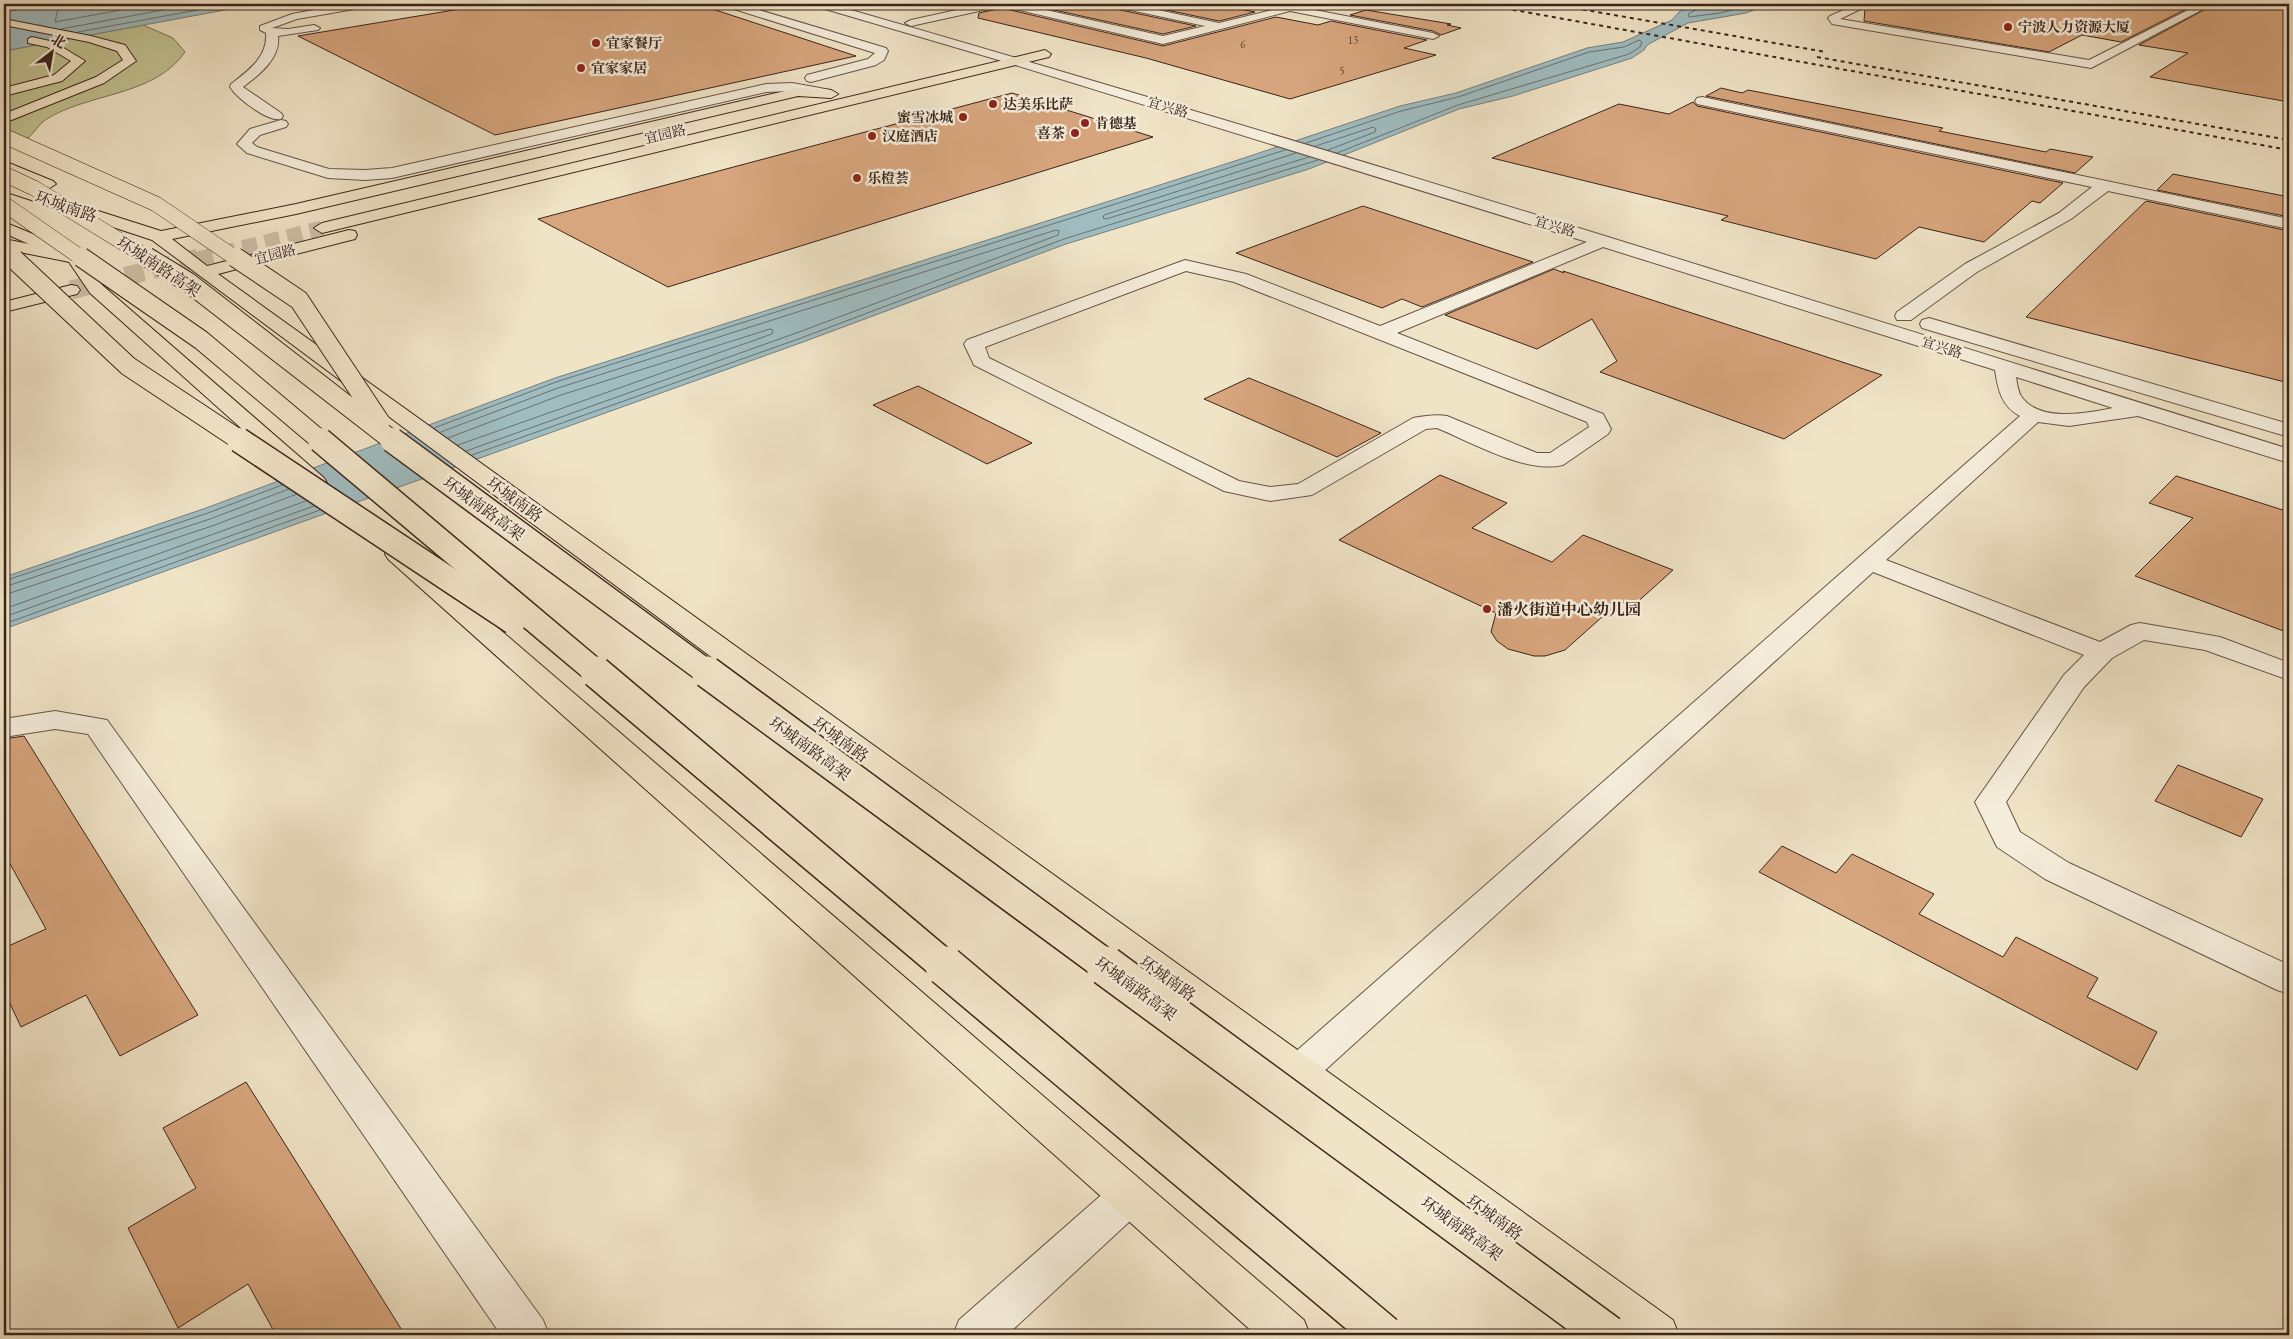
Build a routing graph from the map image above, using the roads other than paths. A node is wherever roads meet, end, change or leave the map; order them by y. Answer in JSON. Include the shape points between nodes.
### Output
{"nodes":[{"id":1,"x":366,"y":4,"type":"edge"},
{"id":2,"x":728,"y":4,"type":"edge"},
{"id":3,"x":819,"y":4,"type":"edge"},
{"id":4,"x":839,"y":4,"type":"edge"},
{"id":5,"x":998,"y":4,"type":"edge"},
{"id":6,"x":1006,"y":4,"type":"edge"},
{"id":7,"x":1116,"y":4,"type":"edge"},
{"id":8,"x":1270,"y":4,"type":"edge"},
{"id":9,"x":1866,"y":4,"type":"edge"},
{"id":10,"x":2208,"y":4,"type":"edge"},
{"id":11,"x":1291,"y":8,"type":"junction"},
{"id":12,"x":4,"y":22,"type":"edge"},
{"id":13,"x":908,"y":22,"type":"junction"},
{"id":14,"x":892,"y":24,"type":"junction"},
{"id":15,"x":1222,"y":26,"type":"junction"},
{"id":16,"x":314,"y":28,"type":"dead end"},
{"id":17,"x":272,"y":33,"type":"junction"},
{"id":18,"x":831,"y":34,"type":"junction"},
{"id":19,"x":4,"y":35,"type":"edge"},
{"id":20,"x":1433,"y":36,"type":"dead end"},
{"id":21,"x":992,"y":48,"type":"junction"},
{"id":22,"x":1017,"y":54,"type":"junction"},
{"id":23,"x":1050,"y":56,"type":"dead end"},
{"id":24,"x":811,"y":78,"type":"dead end"},
{"id":25,"x":4,"y":92,"type":"edge"},
{"id":26,"x":831,"y":94,"type":"junction"},
{"id":27,"x":864,"y":96,"type":"junction"},
{"id":28,"x":1702,"y":101,"type":"dead end"},
{"id":29,"x":4,"y":119,"type":"edge"},
{"id":30,"x":4,"y":136,"type":"edge"},
{"id":31,"x":1317,"y":137,"type":"dead end"},
{"id":32,"x":4,"y":164,"type":"edge"},
{"id":33,"x":4,"y":174,"type":"edge"},
{"id":34,"x":4,"y":186,"type":"edge"},
{"id":35,"x":2104,"y":186,"type":"junction"},
{"id":36,"x":4,"y":204,"type":"edge"},
{"id":37,"x":2289,"y":224,"type":"edge"},
{"id":38,"x":4,"y":227,"type":"edge"},
{"id":39,"x":158,"y":236,"type":"junction"},
{"id":40,"x":1603,"y":241,"type":"junction"},
{"id":41,"x":4,"y":244,"type":"edge"},
{"id":42,"x":4,"y":256,"type":"edge"},
{"id":43,"x":76,"y":258,"type":"junction"},
{"id":44,"x":204,"y":272,"type":"junction"},
{"id":45,"x":4,"y":294,"type":"edge"},
{"id":46,"x":1830,"y":294,"type":"dead end"},
{"id":47,"x":4,"y":307,"type":"edge"},
{"id":48,"x":1885,"y":311,"type":"dead end"},
{"id":49,"x":1904,"y":316,"type":"junction"},
{"id":50,"x":1381,"y":333,"type":"junction"},
{"id":51,"x":2004,"y":367,"type":"junction"},
{"id":52,"x":2139,"y":409,"type":"junction"},
{"id":53,"x":2034,"y":414,"type":"junction"},
{"id":54,"x":2289,"y":431,"type":"edge"},
{"id":55,"x":394,"y":442,"type":"junction"},
{"id":56,"x":2289,"y":456,"type":"edge"},
{"id":57,"x":1869,"y":562,"type":"junction"},
{"id":58,"x":2102,"y":652,"type":"junction"},
{"id":59,"x":2289,"y":672,"type":"edge"},
{"id":60,"x":623,"y":695,"type":"junction"},
{"id":61,"x":4,"y":728,"type":"edge"},
{"id":62,"x":2289,"y":980,"type":"edge"},
{"id":63,"x":1298,"y":1072,"type":"junction"},
{"id":64,"x":1129,"y":1196,"type":"junction"},
{"id":65,"x":527,"y":1335,"type":"edge"},
{"id":66,"x":975,"y":1335,"type":"edge"},
{"id":67,"x":1288,"y":1335,"type":"edge"},
{"id":68,"x":1384,"y":1335,"type":"edge"},
{"id":69,"x":1608,"y":1335,"type":"edge"},
{"id":70,"x":1657,"y":1335,"type":"edge"}],
"edges":[{"from":1,"to":17,"type":"street","via":[[268,23],[264,28]]},
{"from":2,"to":18,"type":"street"},
{"from":3,"to":14,"type":"street"},
{"from":4,"to":13,"type":"street"},
{"from":5,"to":13,"type":"street"},
{"from":6,"to":15,"type":"street","via":[[1163,40]]},
{"from":7,"to":15,"type":"street"},
{"from":8,"to":11,"type":"street"},
{"from":9,"to":10,"type":"street","via":[[1834,18],[1836,22],[2091,64]]},
{"from":11,"to":15,"type":"street"},
{"from":11,"to":20,"type":"street"},
{"from":12,"to":29,"type":"main road","via":[[121,48],[130,60],[100,80]]},
{"from":13,"to":14,"type":"street"},
{"from":13,"to":21,"type":"street"},
{"from":14,"to":18,"type":"street"},
{"from":14,"to":21,"type":"street"},
{"from":16,"to":17,"type":"street"},
{"from":17,"to":26,"type":"street","via":[[272,52],[236,87],[278,120],[255,132],[244,144],[252,150],[328,173],[365,175],[426,166],[766,88],[792,87]]},
{"from":18,"to":24,"type":"street","via":[[874,47],[882,51],[880,57],[866,64]]},
{"from":19,"to":25,"type":"main road","via":[[50,44],[79,60],[58,78]]},
{"from":21,"to":22,"type":"main road","name":"宜园路"},
{"from":21,"to":26,"type":"main road","name":"宜园路"},
{"from":22,"to":23,"type":"street"},
{"from":22,"to":27,"type":"main road","name":"宜园路"},
{"from":22,"to":40,"type":"street","name":"宜兴路","via":[[1280,141]]},
{"from":26,"to":27,"type":"main road","name":"宜园路","via":[[316,223]]},
{"from":26,"to":39,"type":"main road","via":[[798,92],[296,209]]},
{"from":27,"to":44,"type":"main road","name":"宜园路","via":[[857,107]]},
{"from":28,"to":35,"type":"street"},
{"from":30,"to":55,"type":"main road","bridge":true,"via":[[156,204],[299,300]]},
{"from":31,"to":46,"type":"street","name":"宜兴路"},
{"from":32,"to":39,"type":"main road","via":[[113,208]]},
{"from":33,"to":55,"type":"main road","name":"环城南路高架","bridge":true,"via":[[34,188],[188,282]]},
{"from":34,"to":39,"type":"main road","name":"环城南路"},
{"from":35,"to":37,"type":"street"},
{"from":35,"to":49,"type":"street","via":[[2065,216],[1971,268]]},
{"from":36,"to":60,"type":"main road","bridge":true,"via":[[201,340]]},
{"from":38,"to":43,"type":"main road"},
{"from":39,"to":44,"type":"main road","name":"环城南路"},
{"from":40,"to":50,"type":"street"},
{"from":40,"to":51,"type":"street","name":"宜兴路"},
{"from":41,"to":43,"type":"main road"},
{"from":42,"to":60,"type":"main road","bridge":true,"via":[[14,259],[128,366]]},
{"from":43,"to":64,"type":"main road","via":[[96,289]]},
{"from":44,"to":63,"type":"main road","name":"环城南路"},
{"from":45,"to":47,"type":"main road","via":[[67,285]]},
{"from":48,"to":49,"type":"street","name":"宜兴路"},
{"from":49,"to":54,"type":"street","name":"宜兴路"},
{"from":50,"to":50,"type":"street","via":[[1596,418],[1600,429],[1555,460],[1534,460],[1439,421],[1421,423],[1304,490],[1270,494],[1232,486],[981,361],[974,344],[1185,265],[1240,278]]},
{"from":51,"to":52,"type":"street","name":"宜兴路"},
{"from":51,"to":53,"type":"street","via":[[2011,397],[2023,411]]},
{"from":52,"to":53,"type":"street","via":[[2087,419]]},
{"from":52,"to":56,"type":"street","name":"宜兴路"},
{"from":53,"to":57,"type":"street"},
{"from":55,"to":69,"type":"main road","name":"环城南路高架","bridge":true},
{"from":57,"to":58,"type":"street"},
{"from":57,"to":63,"type":"street"},
{"from":58,"to":59,"type":"street","via":[[2140,631],[2211,642]]},
{"from":58,"to":62,"type":"street","via":[[2074,681],[1990,802],[2008,839],[2057,871]]},
{"from":60,"to":68,"type":"main road","bridge":true},
{"from":61,"to":65,"type":"street","via":[[55,720],[97,726]]},
{"from":63,"to":70,"type":"main road","name":"环城南路"},
{"from":64,"to":66,"type":"street"},
{"from":64,"to":67,"type":"main road"}]}
